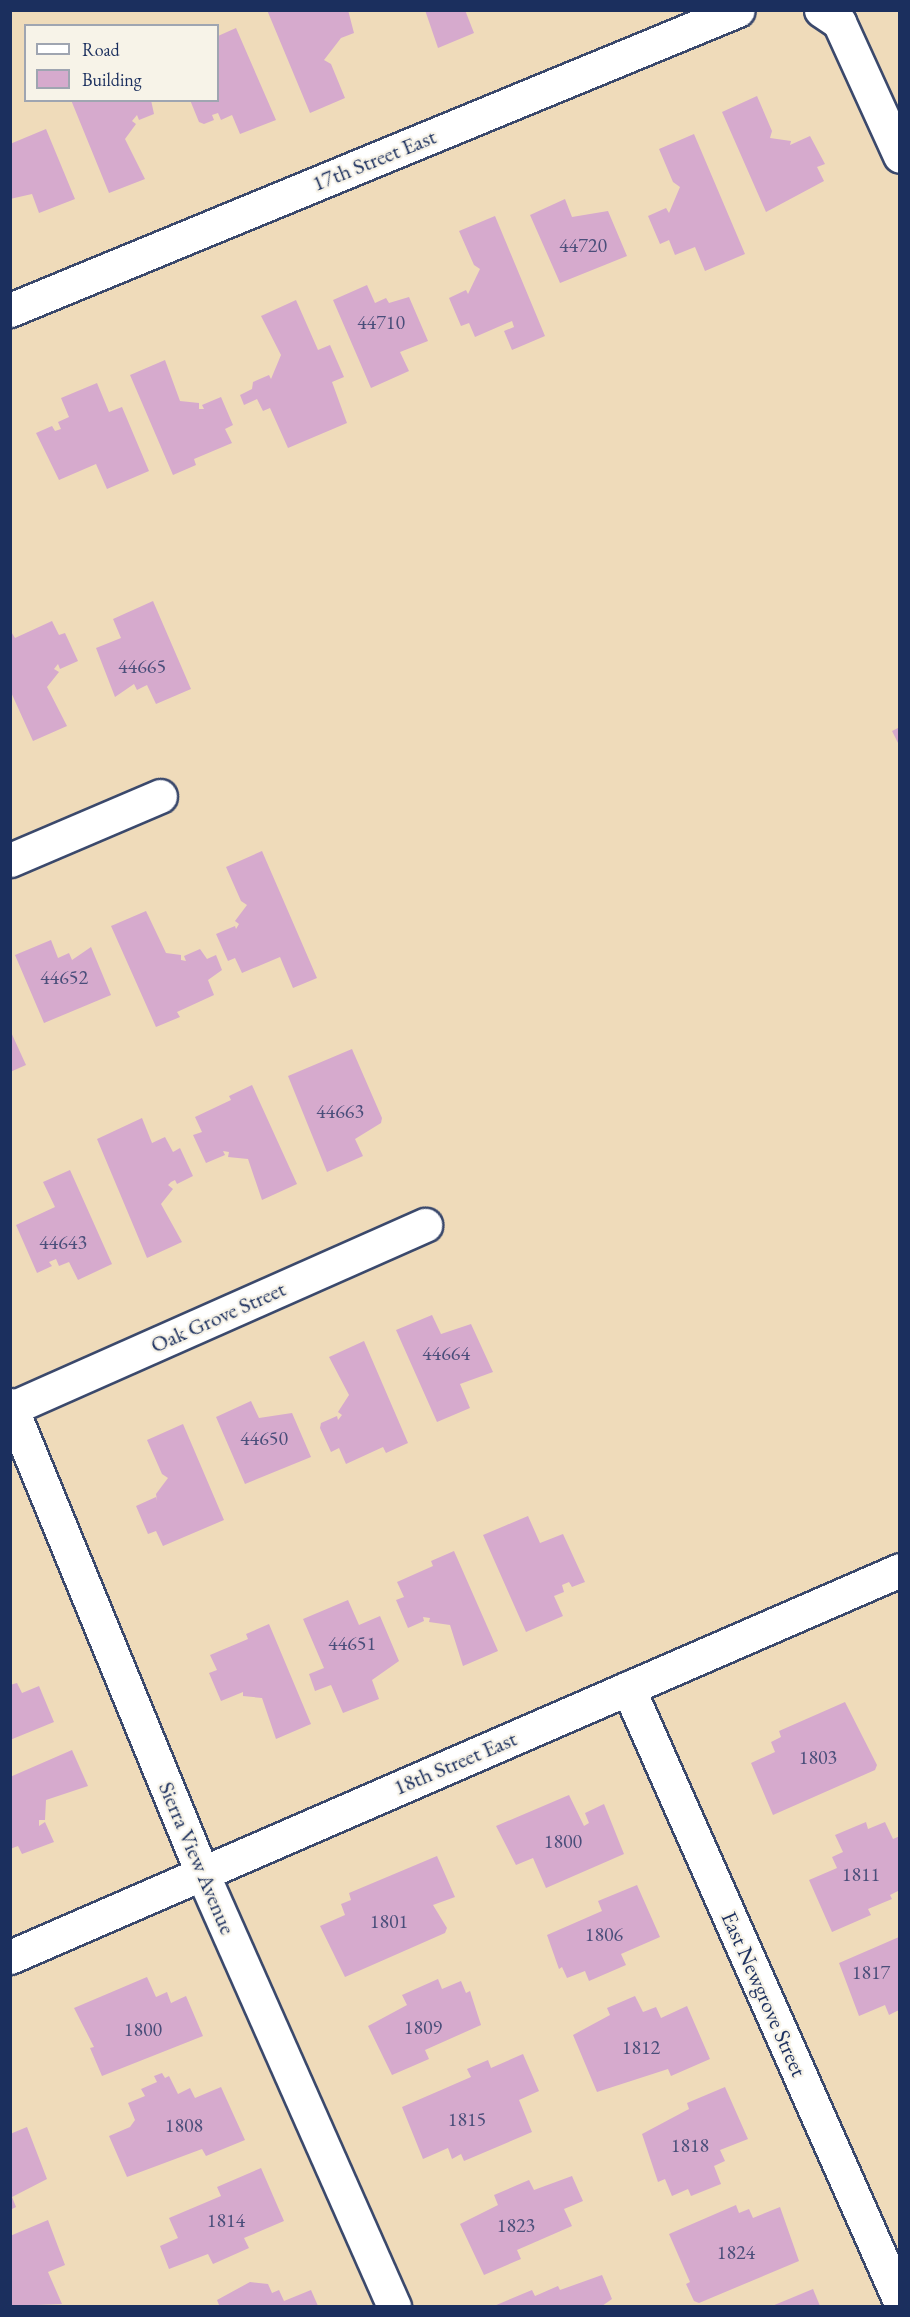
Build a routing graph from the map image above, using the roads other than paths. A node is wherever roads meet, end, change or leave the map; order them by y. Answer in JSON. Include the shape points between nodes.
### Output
{"nodes":[{"id":1,"x":738,"y":10,"type":"edge"},
{"id":2,"x":821,"y":10,"type":"edge"},
{"id":3,"x":900,"y":156,"type":"edge"},
{"id":4,"x":10,"y":310,"type":"edge"},
{"id":5,"x":160,"y":796,"type":"dead end"},
{"id":6,"x":10,"y":860,"type":"edge"},
{"id":7,"x":425,"y":1225,"type":"dead end"},
{"id":8,"x":11,"y":1407,"type":"edge"},
{"id":9,"x":900,"y":1570,"type":"edge"},
{"id":10,"x":628,"y":1688,"type":"junction"},
{"id":11,"x":202,"y":1873,"type":"junction"},
{"id":12,"x":10,"y":1957,"type":"edge"},
{"id":13,"x":900,"y":2301,"type":"edge"},
{"id":14,"x":394,"y":2307,"type":"edge"}],
"edges":[{"from":1,"to":4,"type":"street","name":"17th Street East"},
{"from":2,"to":3,"type":"street","via":[[839,22]]},
{"from":5,"to":6,"type":"street"},
{"from":7,"to":8,"type":"street","name":"Oak Grove Street"},
{"from":8,"to":11,"type":"street","name":"Sierra View Avenue"},
{"from":9,"to":10,"type":"street","name":"18th Street East"},
{"from":10,"to":11,"type":"street","name":"18th Street East"},
{"from":10,"to":13,"type":"street","name":"East Newgrove Street"},
{"from":11,"to":12,"type":"street","name":"18th Street East"},
{"from":11,"to":14,"type":"street","name":"Sierra View Avenue"}]}
